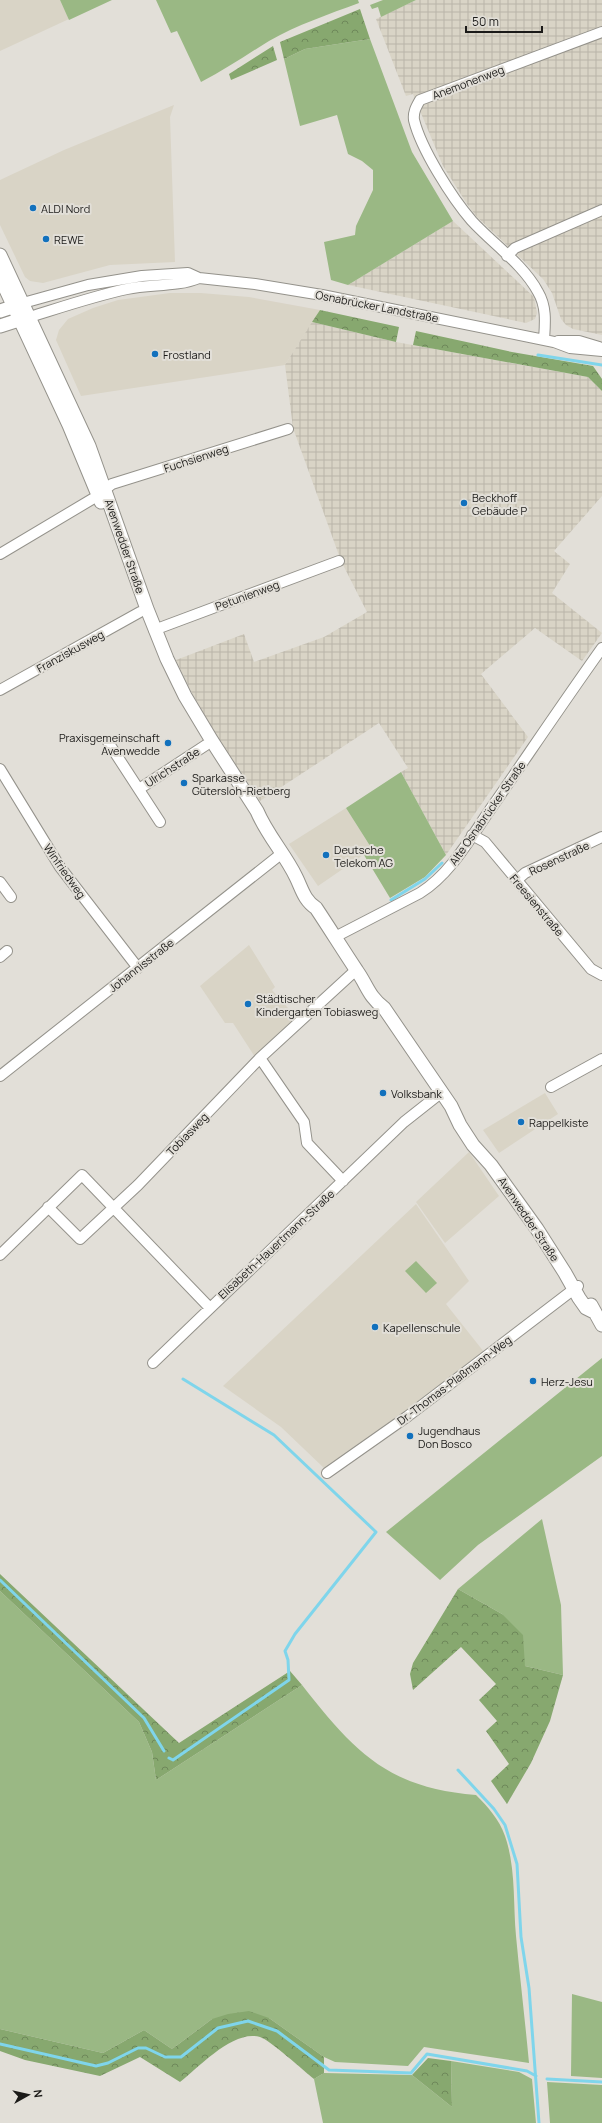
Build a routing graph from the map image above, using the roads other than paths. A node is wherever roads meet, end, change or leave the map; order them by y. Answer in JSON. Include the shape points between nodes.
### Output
{"nodes":[{"id":1,"x":602,"y":32,"type":"edge"},
{"id":2,"x":602,"y":210,"type":"edge"},
{"id":3,"x":0,"y":255,"type":"edge"},
{"id":4,"x":507,"y":256,"type":"junction"},
{"id":5,"x":0,"y":277,"type":"edge"},
{"id":6,"x":199,"y":278,"type":"junction"},
{"id":7,"x":19,"y":305,"type":"junction"},
{"id":8,"x":0,"y":311,"type":"edge"},
{"id":9,"x":25,"y":318,"type":"junction"},
{"id":10,"x":0,"y":326,"type":"edge"},
{"id":11,"x":549,"y":341,"type":"junction"},
{"id":12,"x":602,"y":350,"type":"edge"},
{"id":13,"x":288,"y":428,"type":"dead end"},
{"id":14,"x":102,"y":492,"type":"junction"},
{"id":15,"x":0,"y":554,"type":"edge"},
{"id":16,"x":339,"y":561,"type":"dead end"},
{"id":17,"x":140,"y":612,"type":"junction"},
{"id":18,"x":154,"y":630,"type":"junction"},
{"id":19,"x":602,"y":648,"type":"edge"},
{"id":20,"x":0,"y":690,"type":"edge"},
{"id":21,"x":108,"y":742,"type":"dead end"},
{"id":22,"x":206,"y":745,"type":"junction"},
{"id":23,"x":0,"y":769,"type":"edge"},
{"id":24,"x":139,"y":789,"type":"junction"},
{"id":25,"x":160,"y":822,"type":"dead end"},
{"id":26,"x":264,"y":828,"type":"junction"},
{"id":27,"x":472,"y":835,"type":"junction"},
{"id":28,"x":602,"y":837,"type":"edge"},
{"id":29,"x":282,"y":854,"type":"junction"},
{"id":30,"x":517,"y":880,"type":"junction"},
{"id":31,"x":0,"y":882,"type":"edge"},
{"id":32,"x":11,"y":897,"type":"dead end"},
{"id":33,"x":335,"y":937,"type":"junction"},
{"id":34,"x":138,"y":968,"type":"junction"},
{"id":35,"x":357,"y":971,"type":"junction"},
{"id":36,"x":602,"y":975,"type":"edge"},
{"id":37,"x":260,"y":1058,"type":"junction"},
{"id":38,"x":602,"y":1059,"type":"edge"},
{"id":39,"x":0,"y":1076,"type":"edge"},
{"id":40,"x":551,"y":1087,"type":"dead end"},
{"id":41,"x":442,"y":1092,"type":"junction"},
{"id":42,"x":343,"y":1181,"type":"junction"},
{"id":43,"x":48,"y":1207,"type":"junction"},
{"id":44,"x":113,"y":1208,"type":"junction"},
{"id":45,"x":0,"y":1255,"type":"edge"},
{"id":46,"x":576,"y":1288,"type":"junction"},
{"id":47,"x":209,"y":1307,"type":"junction"},
{"id":48,"x":602,"y":1325,"type":"edge"},
{"id":49,"x":153,"y":1363,"type":"dead end"},
{"id":50,"x":327,"y":1473,"type":"dead end"}],
"edges":[{"from":1,"to":4,"type":"street","name":"Anemonenweg","via":[[420,100],[414,110],[414,119],[422,141],[458,203],[472,222]]},
{"from":2,"to":4,"type":"street","via":[[515,248]]},
{"from":3,"to":7,"type":"main road","name":"Avenwedder Straße"},
{"from":4,"to":11,"type":"street","name":"Anemonenweg","via":[[538,291]]},
{"from":5,"to":7,"type":"main road","name":"Avenwedder Straße"},
{"from":6,"to":7,"type":"street","name":"Osnabrücker Landstraße","via":[[188,274],[142,276],[88,285]]},
{"from":6,"to":9,"type":"street","name":"Osnabrücker Landstraße","via":[[188,282],[129,288],[98,295]]},
{"from":6,"to":11,"type":"street","name":"Osnabrücker Landstraße","via":[[322,295]]},
{"from":7,"to":8,"type":"main road"},
{"from":7,"to":9,"type":"main road","name":"Avenwedder Straße"},
{"from":9,"to":10,"type":"main road"},
{"from":9,"to":14,"type":"main road","name":"Avenwedder Straße","via":[[69,425]]},
{"from":11,"to":12,"type":"street","name":"Osnabrücker Landstraße","via":[[579,341]]},
{"from":13,"to":14,"type":"street","name":"Fuchsienweg","via":[[112,484]]},
{"from":14,"to":15,"type":"street","name":"Fuchsienweg"},
{"from":14,"to":17,"type":"main road","name":"Avenwedder Straße"},
{"from":14,"to":18,"type":"main road","name":"Avenwedder Straße"},
{"from":16,"to":18,"type":"street","name":"Petunienweg"},
{"from":17,"to":20,"type":"street","name":"Franziskusweg"},
{"from":17,"to":22,"type":"main road","name":"Avenwedder Straße","via":[[162,664]]},
{"from":18,"to":26,"type":"main road","name":"Avenwedder Straße","via":[[185,696],[258,811]]},
{"from":19,"to":27,"type":"street","name":"Alte Osnabrücker Straße"},
{"from":21,"to":24,"type":"street","name":"Ulrichstraße"},
{"from":22,"to":24,"type":"street","name":"Ulrichstraße"},
{"from":22,"to":26,"type":"main road","name":"Avenwedder Straße","via":[[252,816]]},
{"from":23,"to":34,"type":"street","name":"Winfriedweg","via":[[60,867]]},
{"from":24,"to":25,"type":"street","name":"Ulrichstraße"},
{"from":26,"to":29,"type":"main road","name":"Avenwedder Straße"},
{"from":27,"to":30,"type":"street","name":"Freesienstraße","via":[[485,842]]},
{"from":27,"to":33,"type":"street","name":"Alte Osnabrücker Straße","via":[[449,867],[431,886]]},
{"from":28,"to":30,"type":"street","name":"Rosenstraße","via":[[525,873]]},
{"from":29,"to":33,"type":"main road","name":"Avenwedder Straße","via":[[297,878],[306,884],[315,900],[316,908]]},
{"from":29,"to":34,"type":"street","name":"Johannisstraße"},
{"from":30,"to":36,"type":"street","name":"Freesienstraße","via":[[591,970]]},
{"from":31,"to":32,"type":"street"},
{"from":33,"to":35,"type":"main road","name":"Avenwedder Straße"},
{"from":34,"to":39,"type":"street","name":"Johannisstraße"},
{"from":35,"to":37,"type":"street","name":"Tobiasweg"},
{"from":35,"to":41,"type":"main road","name":"Avenwedder Straße","via":[[375,1002],[384,1008]]},
{"from":37,"to":42,"type":"street","name":"Elisabeth-Hauertmann-Straße","via":[[304,1122],[307,1143]]},
{"from":37,"to":44,"type":"street","name":"Tobiasweg"},
{"from":38,"to":40,"type":"street"},
{"from":41,"to":42,"type":"street","name":"Elisabeth-Hauertmann-Straße","via":[[404,1122]]},
{"from":41,"to":46,"type":"main road","name":"Avenwedder Straße","via":[[467,1136],[492,1165]]},
{"from":42,"to":47,"type":"street","name":"Elisabeth-Hauertmann-Straße"},
{"from":43,"to":44,"type":"street","name":"Tobiasweg","via":[[80,1239]]},
{"from":43,"to":44,"type":"street","via":[[82,1175]]},
{"from":43,"to":45,"type":"street"},
{"from":44,"to":47,"type":"street","name":"Elisabeth-Hauertmann-Straße"},
{"from":46,"to":48,"type":"main road","name":"Avenwedder Straße","via":[[591,1304]]},
{"from":46,"to":50,"type":"street","name":"Dr.-Thomas-Plaßmann-Weg","via":[[408,1416]]},
{"from":47,"to":49,"type":"street","name":"Elisabeth-Hauertmann-Straße"}]}
